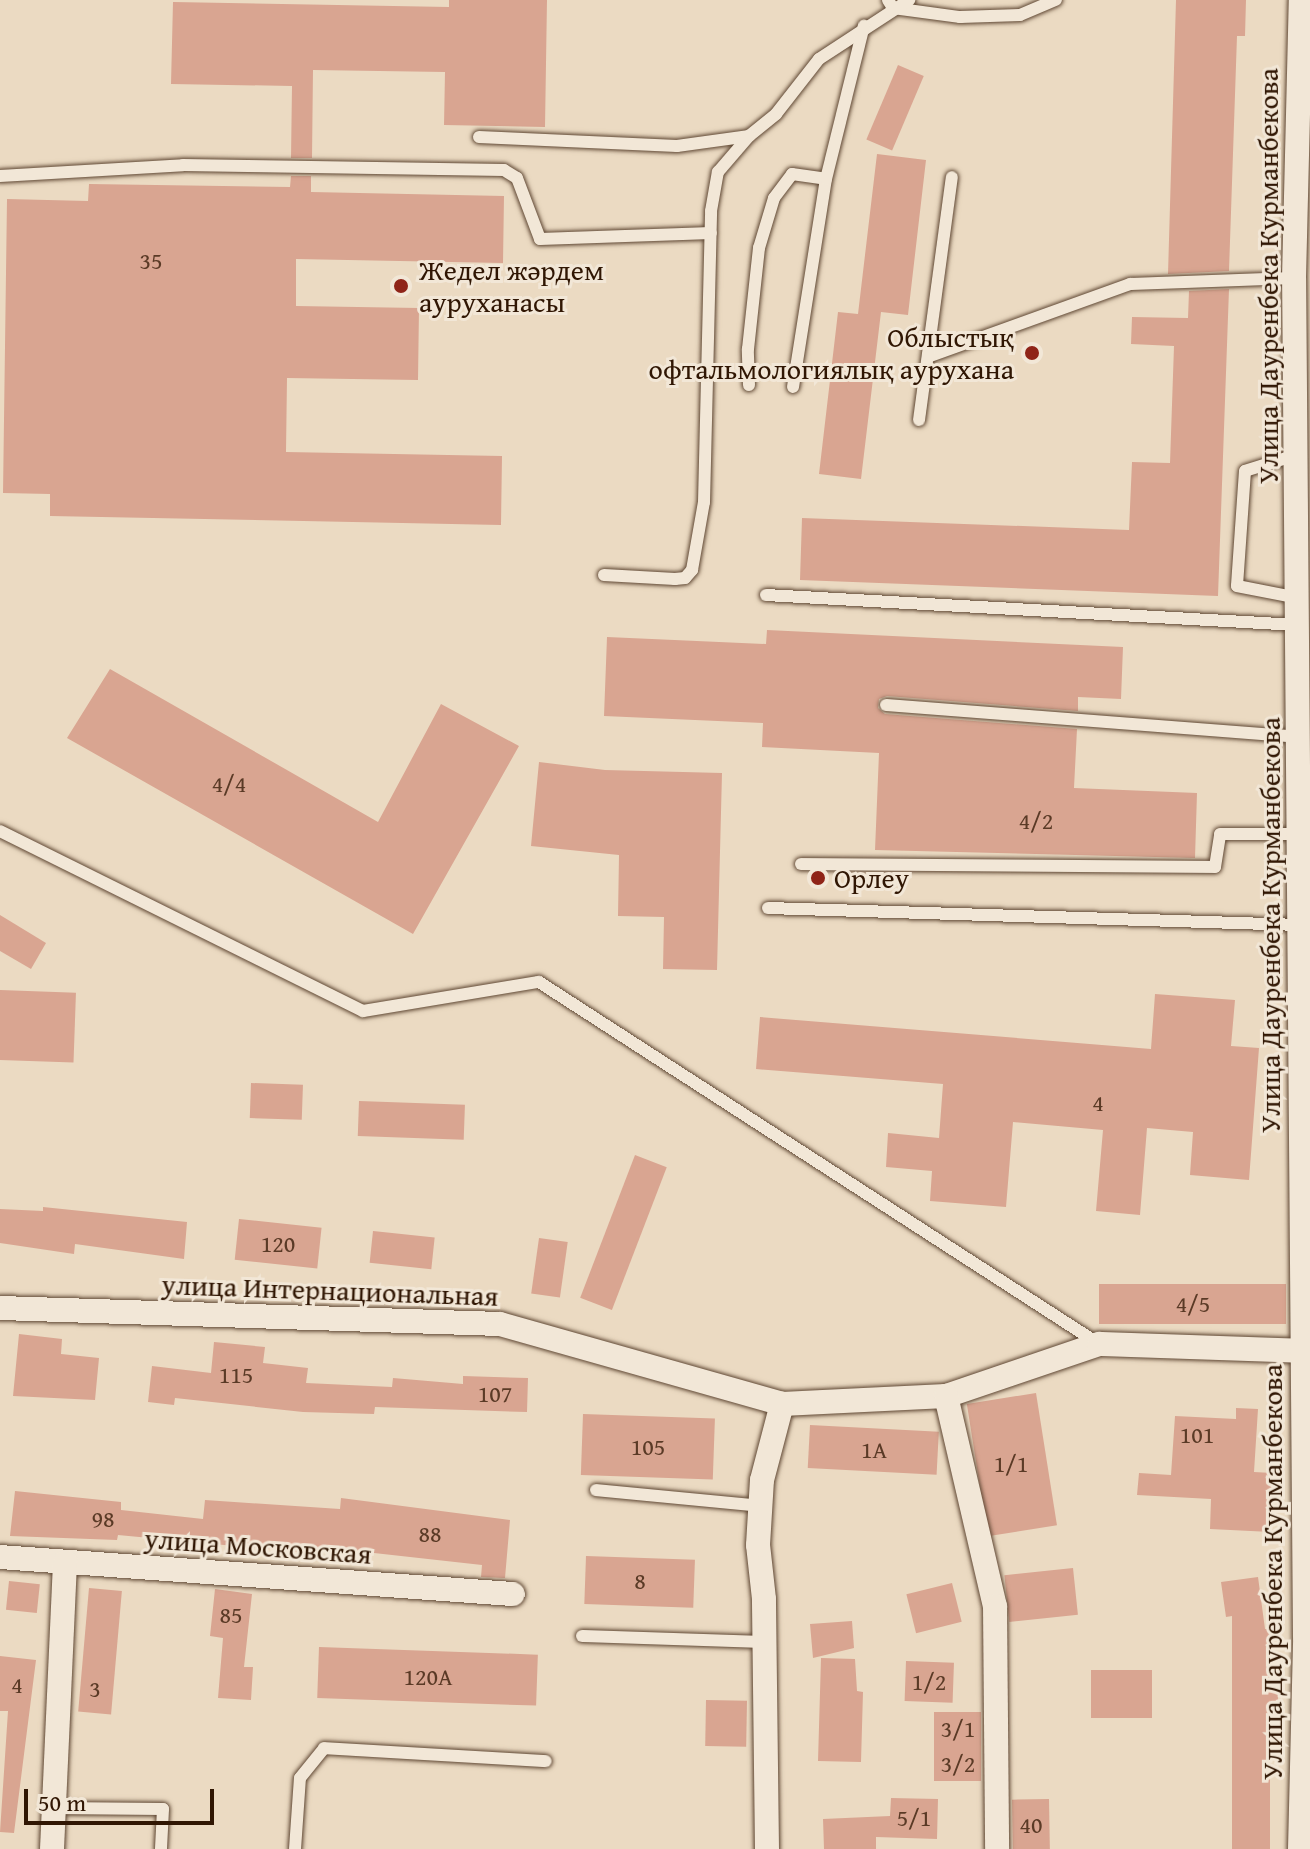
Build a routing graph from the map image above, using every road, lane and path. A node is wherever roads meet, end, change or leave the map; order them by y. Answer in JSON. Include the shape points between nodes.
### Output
{"nodes":[{"id":1,"x":909,"y":0,"type":"edge"},
{"id":2,"x":1056,"y":0,"type":"edge"},
{"id":3,"x":1301,"y":0,"type":"edge"},
{"id":4,"x":890,"y":4,"type":"edge"},
{"id":5,"x":864,"y":26,"type":"junction"},
{"id":6,"x":749,"y":136,"type":"junction"},
{"id":7,"x":479,"y":137,"type":"dead end"},
{"id":8,"x":0,"y":176,"type":"edge"},
{"id":9,"x":952,"y":177,"type":"dead end"},
{"id":10,"x":826,"y":179,"type":"junction"},
{"id":11,"x":711,"y":233,"type":"junction"},
{"id":12,"x":1302,"y":278,"type":"edge"},
{"id":13,"x":930,"y":356,"type":"junction"},
{"id":14,"x":749,"y":385,"type":"dead end"},
{"id":15,"x":793,"y":387,"type":"dead end"},
{"id":16,"x":919,"y":420,"type":"dead end"},
{"id":17,"x":1296,"y":455,"type":"junction"},
{"id":18,"x":1303,"y":522,"type":"edge"},
{"id":19,"x":604,"y":575,"type":"dead end"},
{"id":20,"x":766,"y":595,"type":"dead end"},
{"id":21,"x":1298,"y":598,"type":"junction"},
{"id":22,"x":1298,"y":625,"type":"junction"},
{"id":23,"x":886,"y":705,"type":"dead end"},
{"id":24,"x":1302,"y":723,"type":"edge"},
{"id":25,"x":0,"y":831,"type":"edge"},
{"id":26,"x":1299,"y":834,"type":"junction"},
{"id":27,"x":801,"y":864,"type":"dead end"},
{"id":28,"x":768,"y":908,"type":"dead end"},
{"id":29,"x":1300,"y":925,"type":"junction"},
{"id":30,"x":1305,"y":1082,"type":"edge"},
{"id":31,"x":0,"y":1308,"type":"edge"},
{"id":32,"x":1099,"y":1344,"type":"junction"},
{"id":33,"x":1306,"y":1351,"type":"edge"},
{"id":34,"x":946,"y":1396,"type":"junction"},
{"id":35,"x":782,"y":1404,"type":"junction"},
{"id":36,"x":596,"y":1490,"type":"dead end"},
{"id":37,"x":761,"y":1506,"type":"junction"},
{"id":38,"x":0,"y":1557,"type":"edge"},
{"id":39,"x":65,"y":1562,"type":"junction"},
{"id":40,"x":513,"y":1594,"type":"dead end"},
{"id":41,"x":582,"y":1636,"type":"dead end"},
{"id":42,"x":1308,"y":1637,"type":"edge"},
{"id":43,"x":765,"y":1642,"type":"junction"},
{"id":44,"x":546,"y":1761,"type":"dead end"},
{"id":45,"x":54,"y":1808,"type":"junction"},
{"id":46,"x":52,"y":1849,"type":"edge"},
{"id":47,"x":161,"y":1849,"type":"edge"},
{"id":48,"x":295,"y":1849,"type":"edge"},
{"id":49,"x":767,"y":1849,"type":"edge"},
{"id":50,"x":997,"y":1849,"type":"edge"},
{"id":51,"x":1300,"y":1849,"type":"edge"}],
"edges":[{"from":1,"to":4,"type":"lane"},
{"from":2,"to":4,"type":"lane","via":[[1020,15],[960,17]]},
{"from":3,"to":12,"type":"street","name":"Улица Дауренбека Курманбекова"},
{"from":4,"to":5,"type":"lane"},
{"from":5,"to":6,"type":"lane","via":[[819,59],[776,114]]},
{"from":5,"to":10,"type":"lane"},
{"from":6,"to":7,"type":"lane","via":[[677,146]]},
{"from":6,"to":11,"type":"lane","via":[[718,172]]},
{"from":8,"to":11,"type":"lane","via":[[183,165],[509,171],[540,239]]},
{"from":9,"to":13,"type":"lane"},
{"from":10,"to":14,"type":"lane","via":[[792,174],[774,198],[759,248]]},
{"from":10,"to":15,"type":"lane"},
{"from":11,"to":19,"type":"lane","via":[[704,502],[692,570],[675,579]]},
{"from":12,"to":13,"type":"lane","via":[[1130,284]]},
{"from":12,"to":17,"type":"street","name":"Улица Дауренбека Курманбекова"},
{"from":13,"to":16,"type":"lane"},
{"from":17,"to":18,"type":"street","name":"Улица Дауренбека Курманбекова"},
{"from":17,"to":21,"type":"lane","via":[[1245,471],[1237,586]]},
{"from":18,"to":21,"type":"street","name":"Улица Дауренбека Курманбекова"},
{"from":20,"to":22,"type":"lane"},
{"from":21,"to":22,"type":"street","name":"Улица Дауренбека Курманбекова"},
{"from":22,"to":24,"type":"street","name":"Улица Дауренбека Курманбекова"},
{"from":23,"to":24,"type":"lane"},
{"from":24,"to":26,"type":"street","name":"Улица Дауренбека Курманбекова"},
{"from":25,"to":32,"type":"lane","via":[[363,1011],[539,982]]},
{"from":26,"to":27,"type":"lane","via":[[1220,834],[1215,867]]},
{"from":26,"to":29,"type":"street","name":"Улица Дауренбека Курманбекова"},
{"from":28,"to":29,"type":"lane"},
{"from":29,"to":30,"type":"street","name":"Улица Дауренбека Курманбекова"},
{"from":30,"to":33,"type":"street","name":"Улица Дауренбека Курманбекова"},
{"from":31,"to":35,"type":"street","name":"улица Интернациональная","via":[[500,1324]]},
{"from":32,"to":33,"type":"street","name":"улица Интернациональная"},
{"from":32,"to":34,"type":"street","name":"улица Интернациональная"},
{"from":33,"to":42,"type":"street","name":"Улица Дауренбека Курманбекова"},
{"from":34,"to":35,"type":"street","name":"улица Интернациональная"},
{"from":34,"to":50,"type":"street","via":[[995,1606]]},
{"from":35,"to":37,"type":"street","via":[[762,1480]]},
{"from":36,"to":37,"type":"lane"},
{"from":37,"to":43,"type":"street"},
{"from":38,"to":39,"type":"street","name":"улица Московская"},
{"from":39,"to":40,"type":"street","name":"улица Московская"},
{"from":39,"to":45,"type":"street"},
{"from":41,"to":43,"type":"lane"},
{"from":42,"to":51,"type":"street","name":"Улица Дауренбека Курманбекова"},
{"from":43,"to":49,"type":"street"},
{"from":44,"to":48,"type":"lane","via":[[324,1748],[300,1778]]},
{"from":45,"to":46,"type":"street"},
{"from":45,"to":47,"type":"lane","via":[[163,1809]]}]}
